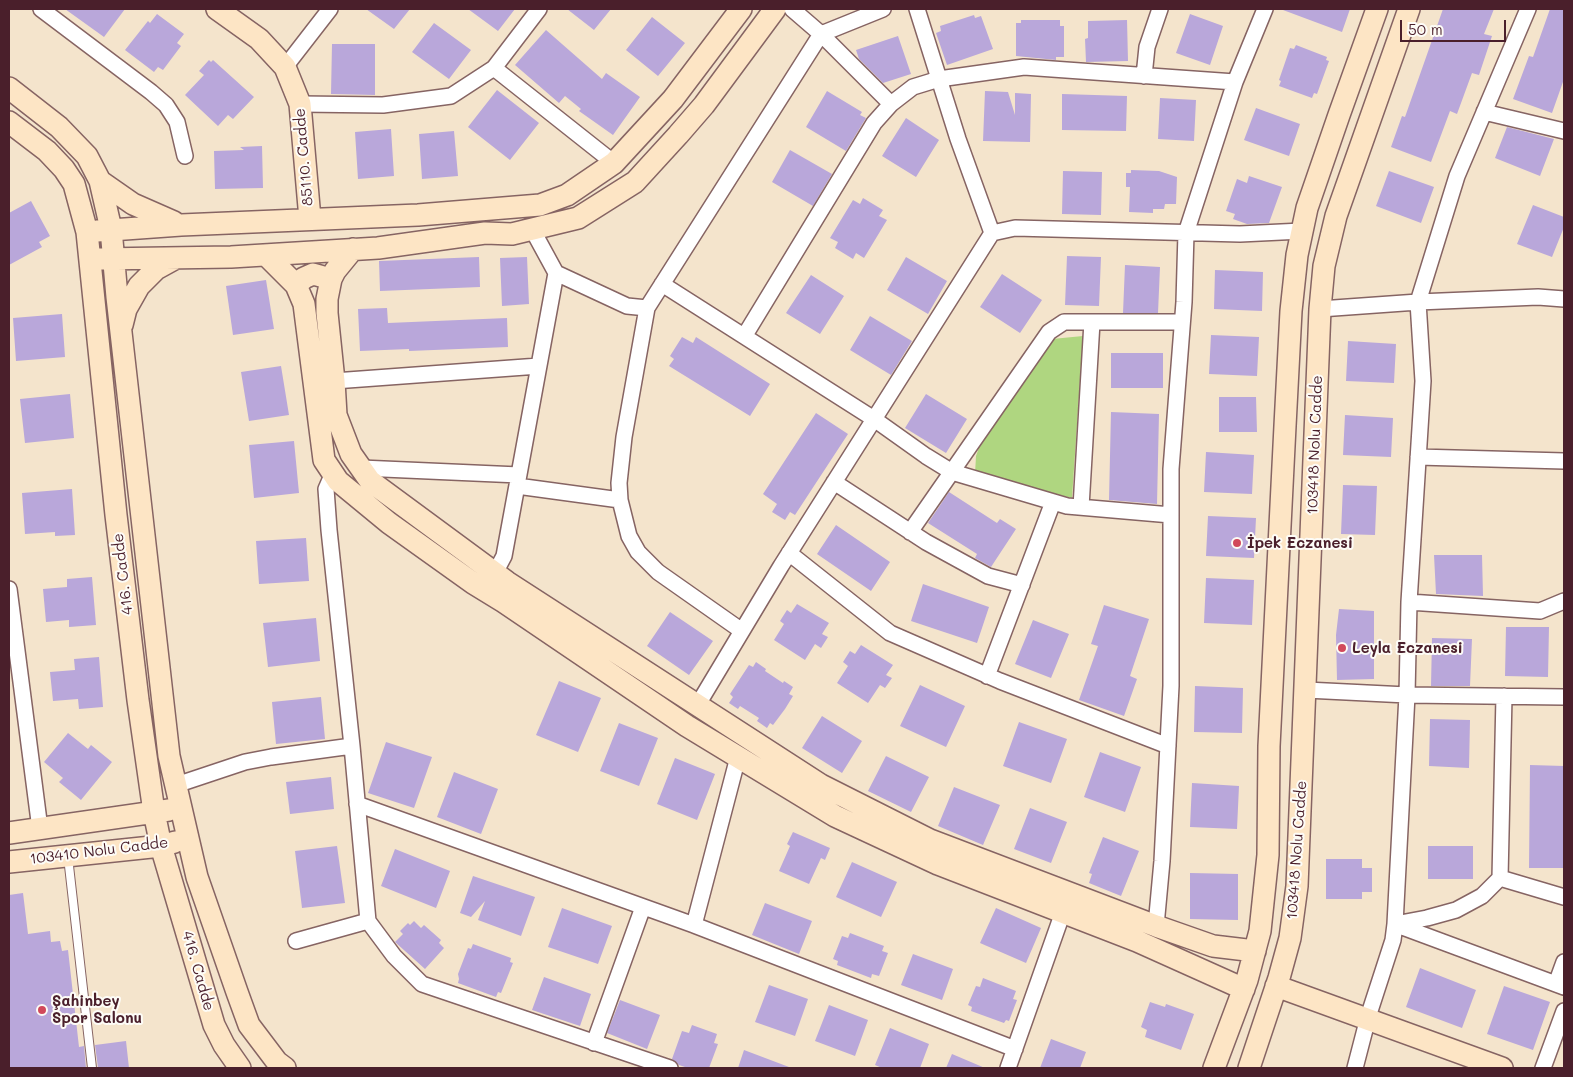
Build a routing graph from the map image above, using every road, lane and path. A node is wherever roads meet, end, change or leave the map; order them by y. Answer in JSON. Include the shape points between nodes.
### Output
{"nodes":[{"id":1,"x":41,"y":9,"type":"edge"},
{"id":2,"x":217,"y":9,"type":"edge"},
{"id":3,"x":330,"y":9,"type":"edge"},
{"id":4,"x":539,"y":9,"type":"edge"},
{"id":5,"x":741,"y":9,"type":"edge"},
{"id":6,"x":775,"y":9,"type":"edge"},
{"id":7,"x":792,"y":9,"type":"edge"},
{"id":8,"x":883,"y":9,"type":"edge"},
{"id":9,"x":917,"y":9,"type":"edge"},
{"id":10,"x":1160,"y":9,"type":"edge"},
{"id":11,"x":1266,"y":9,"type":"edge"},
{"id":12,"x":1377,"y":9,"type":"edge"},
{"id":13,"x":1409,"y":9,"type":"edge"},
{"id":14,"x":1528,"y":9,"type":"edge"},
{"id":15,"x":821,"y":34,"type":"junction"},
{"id":16,"x":285,"y":67,"type":"junction"},
{"id":17,"x":494,"y":68,"type":"junction"},
{"id":18,"x":1144,"y":76,"type":"junction"},
{"id":19,"x":939,"y":79,"type":"junction"},
{"id":20,"x":1235,"y":82,"type":"junction"},
{"id":21,"x":9,"y":88,"type":"edge"},
{"id":22,"x":300,"y":104,"type":"junction"},
{"id":23,"x":891,"y":104,"type":"junction"},
{"id":24,"x":1484,"y":112,"type":"junction"},
{"id":25,"x":9,"y":122,"type":"edge"},
{"id":26,"x":1564,"y":131,"type":"edge"},
{"id":27,"x":185,"y":156,"type":"dead end"},
{"id":28,"x":614,"y":162,"type":"junction"},
{"id":29,"x":100,"y":181,"type":"junction"},
{"id":30,"x":310,"y":219,"type":"junction"},
{"id":31,"x":181,"y":225,"type":"junction"},
{"id":32,"x":111,"y":229,"type":"junction"},
{"id":33,"x":532,"y":229,"type":"junction"},
{"id":34,"x":1302,"y":231,"type":"junction"},
{"id":35,"x":87,"y":232,"type":"junction"},
{"id":36,"x":992,"y":233,"type":"junction"},
{"id":37,"x":1186,"y":233,"type":"junction"},
{"id":38,"x":353,"y":249,"type":"junction"},
{"id":39,"x":266,"y":255,"type":"junction"},
{"id":40,"x":113,"y":258,"type":"junction"},
{"id":41,"x":178,"y":258,"type":"junction"},
{"id":42,"x":90,"y":260,"type":"junction"},
{"id":43,"x":556,"y":273,"type":"junction"},
{"id":44,"x":331,"y":279,"type":"junction"},
{"id":45,"x":662,"y":284,"type":"junction"},
{"id":46,"x":296,"y":285,"type":"junction"},
{"id":47,"x":1564,"y":299,"type":"edge"},
{"id":48,"x":1418,"y":302,"type":"junction"},
{"id":49,"x":647,"y":308,"type":"junction"},
{"id":50,"x":1320,"y":309,"type":"junction"},
{"id":51,"x":1092,"y":322,"type":"junction"},
{"id":52,"x":1182,"y":322,"type":"junction"},
{"id":53,"x":121,"y":335,"type":"junction"},
{"id":54,"x":745,"y":335,"type":"junction"},
{"id":55,"x":539,"y":366,"type":"junction"},
{"id":56,"x":334,"y":381,"type":"junction"},
{"id":57,"x":874,"y":419,"type":"junction"},
{"id":58,"x":1418,"y":457,"type":"junction"},
{"id":59,"x":1564,"y":461,"type":"edge"},
{"id":60,"x":361,"y":468,"type":"junction"},
{"id":61,"x":952,"y":472,"type":"junction"},
{"id":62,"x":333,"y":473,"type":"junction"},
{"id":63,"x":518,"y":480,"type":"junction"},
{"id":64,"x":834,"y":482,"type":"junction"},
{"id":65,"x":620,"y":500,"type":"junction"},
{"id":66,"x":1053,"y":502,"type":"junction"},
{"id":67,"x":1081,"y":507,"type":"junction"},
{"id":68,"x":1171,"y":515,"type":"junction"},
{"id":69,"x":910,"y":532,"type":"junction"},
{"id":70,"x":789,"y":553,"type":"junction"},
{"id":71,"x":495,"y":573,"type":"junction"},
{"id":72,"x":1022,"y":585,"type":"junction"},
{"id":73,"x":9,"y":589,"type":"edge"},
{"id":74,"x":1564,"y":601,"type":"edge"},
{"id":75,"x":1409,"y":602,"type":"junction"},
{"id":76,"x":742,"y":631,"type":"junction"},
{"id":77,"x":987,"y":676,"type":"junction"},
{"id":78,"x":1306,"y":690,"type":"junction"},
{"id":79,"x":1407,"y":695,"type":"junction"},
{"id":80,"x":1504,"y":696,"type":"junction"},
{"id":81,"x":1564,"y":696,"type":"edge"},
{"id":82,"x":697,"y":706,"type":"junction"},
{"id":83,"x":352,"y":746,"type":"junction"},
{"id":84,"x":1168,"y":746,"type":"junction"},
{"id":85,"x":738,"y":757,"type":"junction"},
{"id":86,"x":176,"y":785,"type":"junction"},
{"id":87,"x":357,"y":804,"type":"junction"},
{"id":88,"x":181,"y":808,"type":"junction"},
{"id":89,"x":154,"y":812,"type":"junction"},
{"id":90,"x":64,"y":826,"type":"junction"},
{"id":91,"x":40,"y":829,"type":"junction"},
{"id":92,"x":9,"y":833,"type":"edge"},
{"id":93,"x":188,"y":839,"type":"junction"},
{"id":94,"x":161,"y":846,"type":"junction"},
{"id":95,"x":68,"y":856,"type":"junction"},
{"id":96,"x":9,"y":862,"type":"edge"},
{"id":97,"x":1500,"y":878,"type":"junction"},
{"id":98,"x":1564,"y":897,"type":"edge"},
{"id":99,"x":643,"y":907,"type":"junction"},
{"id":100,"x":1062,"y":912,"type":"junction"},
{"id":101,"x":368,"y":921,"type":"junction"},
{"id":102,"x":1395,"y":924,"type":"junction"},
{"id":103,"x":694,"y":925,"type":"junction"},
{"id":104,"x":1156,"y":926,"type":"junction"},
{"id":105,"x":296,"y":941,"type":"dead end"},
{"id":106,"x":1255,"y":951,"type":"junction"},
{"id":107,"x":1564,"y":962,"type":"edge"},
{"id":108,"x":1560,"y":985,"type":"edge"},
{"id":109,"x":1276,"y":986,"type":"junction"},
{"id":110,"x":1244,"y":989,"type":"junction"},
{"id":111,"x":1564,"y":1010,"type":"edge"},
{"id":112,"x":1367,"y":1021,"type":"junction"},
{"id":113,"x":594,"y":1042,"type":"junction"},
{"id":114,"x":224,"y":1045,"type":"junction"},
{"id":115,"x":1015,"y":1048,"type":"junction"},
{"id":116,"x":92,"y":1068,"type":"edge"},
{"id":117,"x":227,"y":1068,"type":"edge"},
{"id":118,"x":240,"y":1068,"type":"edge"},
{"id":119,"x":285,"y":1068,"type":"edge"},
{"id":120,"x":670,"y":1068,"type":"edge"},
{"id":121,"x":1008,"y":1068,"type":"edge"},
{"id":122,"x":1214,"y":1068,"type":"edge"},
{"id":123,"x":1248,"y":1068,"type":"edge"},
{"id":124,"x":1355,"y":1068,"type":"edge"},
{"id":125,"x":1502,"y":1068,"type":"edge"},
{"id":126,"x":1543,"y":1068,"type":"edge"}],
"edges":[{"from":1,"to":27,"type":"street","via":[[166,105],[177,122]]},
{"from":2,"to":16,"type":"main road","name":"85110. Cadde","via":[[259,39]]},
{"from":3,"to":16,"type":"street"},
{"from":4,"to":17,"type":"street"},
{"from":5,"to":28,"type":"main road","via":[[673,99]]},
{"from":6,"to":33,"type":"main road","via":[[704,105],[634,182],[578,218]]},
{"from":7,"to":15,"type":"street"},
{"from":8,"to":15,"type":"street"},
{"from":9,"to":19,"type":"street"},
{"from":10,"to":18,"type":"street","via":[[1147,47]]},
{"from":11,"to":20,"type":"street"},
{"from":12,"to":34,"type":"main road","via":[[1332,133]]},
{"from":13,"to":50,"type":"main road","name":"103418 Nolu Cadde","via":[[1336,216],[1324,266]]},
{"from":14,"to":24,"type":"street"},
{"from":15,"to":23,"type":"street"},
{"from":15,"to":45,"type":"street"},
{"from":16,"to":22,"type":"main road","name":"85110. Cadde"},
{"from":17,"to":22,"type":"street","via":[[451,96],[383,105]]},
{"from":17,"to":28,"type":"street"},
{"from":18,"to":19,"type":"street","via":[[1024,67]]},
{"from":18,"to":20,"type":"street"},
{"from":19,"to":23,"type":"street","via":[[913,87]]},
{"from":19,"to":36,"type":"street"},
{"from":20,"to":37,"type":"street"},
{"from":21,"to":29,"type":"main road","via":[[87,156]]},
{"from":22,"to":30,"type":"main road","name":"85110. Cadde"},
{"from":23,"to":54,"type":"street","via":[[874,123]]},
{"from":24,"to":26,"type":"street"},
{"from":24,"to":48,"type":"street","via":[[1457,176]]},
{"from":25,"to":35,"type":"main road","name":"416. Cadde","via":[[47,151],[64,169],[74,184]]},
{"from":28,"to":30,"type":"main road","via":[[567,195],[540,205]]},
{"from":29,"to":31,"type":"main road","via":[[133,204]]},
{"from":29,"to":32,"type":"main road"},
{"from":30,"to":31,"type":"main road"},
{"from":31,"to":32,"type":"main road"},
{"from":32,"to":35,"type":"main road"},
{"from":32,"to":40,"type":"main road"},
{"from":33,"to":38,"type":"main road","via":[[512,234],[485,233]]},
{"from":33,"to":43,"type":"street"},
{"from":34,"to":37,"type":"street"},
{"from":34,"to":106,"type":"main road","via":[[1291,311],[1269,746],[1268,855]]},
{"from":35,"to":42,"type":"main road","name":"416. Cadde"},
{"from":36,"to":37,"type":"street","via":[[1015,228]]},
{"from":36,"to":57,"type":"street"},
{"from":37,"to":52,"type":"street"},
{"from":38,"to":39,"type":"main road"},
{"from":38,"to":44,"type":"main road"},
{"from":39,"to":41,"type":"main road"},
{"from":39,"to":46,"type":"main road"},
{"from":40,"to":41,"type":"main road"},
{"from":40,"to":42,"type":"main road"},
{"from":40,"to":53,"type":"main road"},
{"from":41,"to":53,"type":"main road","via":[[156,269],[139,286],[126,309]]},
{"from":42,"to":89,"type":"main road","name":"416. Cadde","via":[[116,515]]},
{"from":43,"to":49,"type":"street","via":[[628,306]]},
{"from":43,"to":55,"type":"street"},
{"from":44,"to":46,"type":"main road","via":[[313,274]]},
{"from":44,"to":56,"type":"main road","via":[[327,306]]},
{"from":45,"to":49,"type":"street"},
{"from":45,"to":54,"type":"street"},
{"from":46,"to":62,"type":"main road","via":[[307,320],[324,460]]},
{"from":47,"to":48,"type":"street","via":[[1538,296]]},
{"from":48,"to":50,"type":"street"},
{"from":48,"to":58,"type":"street","via":[[1423,381]]},
{"from":49,"to":65,"type":"street","via":[[624,437]]},
{"from":50,"to":78,"type":"main road","name":"103418 Nolu Cadde"},
{"from":51,"to":52,"type":"street"},
{"from":51,"to":61,"type":"street","via":[[1064,322],[1049,332]]},
{"from":51,"to":67,"type":"street"},
{"from":52,"to":68,"type":"street","via":[[1171,470]]},
{"from":53,"to":86,"type":"main road"},
{"from":54,"to":57,"type":"street"},
{"from":55,"to":56,"type":"street"},
{"from":55,"to":63,"type":"street"},
{"from":56,"to":60,"type":"main road","via":[[336,415],[351,454]]},
{"from":57,"to":61,"type":"street"},
{"from":57,"to":64,"type":"street"},
{"from":58,"to":59,"type":"street"},
{"from":58,"to":75,"type":"street"},
{"from":60,"to":63,"type":"street"},
{"from":60,"to":71,"type":"main road","via":[[370,481]]},
{"from":61,"to":66,"type":"street"},
{"from":61,"to":69,"type":"street"},
{"from":62,"to":83,"type":"street","via":[[326,489]]},
{"from":62,"to":85,"type":"main road","via":[[389,523],[473,583]]},
{"from":63,"to":65,"type":"street"},
{"from":63,"to":71,"type":"street","via":[[504,556]]},
{"from":64,"to":69,"type":"street"},
{"from":64,"to":70,"type":"street"},
{"from":65,"to":76,"type":"street","via":[[629,536],[638,552],[658,572]]},
{"from":66,"to":67,"type":"street"},
{"from":66,"to":72,"type":"street"},
{"from":67,"to":68,"type":"street"},
{"from":68,"to":84,"type":"street"},
{"from":69,"to":72,"type":"street","via":[[988,576]]},
{"from":70,"to":76,"type":"street"},
{"from":70,"to":77,"type":"street","via":[[890,632]]},
{"from":71,"to":82,"type":"main road"},
{"from":72,"to":77,"type":"street"},
{"from":73,"to":91,"type":"street"},
{"from":74,"to":75,"type":"street","via":[[1540,610]]},
{"from":75,"to":79,"type":"street"},
{"from":76,"to":82,"type":"street"},
{"from":77,"to":84,"type":"street"},
{"from":78,"to":79,"type":"street"},
{"from":78,"to":109,"type":"main road","name":"103418 Nolu Cadde","via":[[1297,886],[1290,938]]},
{"from":79,"to":80,"type":"street"},
{"from":79,"to":102,"type":"street"},
{"from":80,"to":81,"type":"street"},
{"from":80,"to":97,"type":"street"},
{"from":82,"to":104,"type":"main road","via":[[821,785],[930,840]]},
{"from":83,"to":86,"type":"street","via":[[245,762]]},
{"from":83,"to":87,"type":"street"},
{"from":84,"to":104,"type":"street"},
{"from":85,"to":100,"type":"main road","via":[[836,816],[885,840]]},
{"from":85,"to":103,"type":"street"},
{"from":86,"to":88,"type":"main road"},
{"from":87,"to":99,"type":"street"},
{"from":87,"to":101,"type":"street"},
{"from":88,"to":89,"type":"main road"},
{"from":88,"to":93,"type":"main road"},
{"from":89,"to":90,"type":"main road"},
{"from":89,"to":94,"type":"main road","name":"416. Cadde"},
{"from":90,"to":91,"type":"main road"},
{"from":90,"to":95,"type":"main road"},
{"from":91,"to":92,"type":"main road"},
{"from":93,"to":94,"type":"main road","name":"103410 Nolu Cadde"},
{"from":93,"to":119,"type":"main road","via":[[197,877],[250,1025]]},
{"from":94,"to":95,"type":"main road","name":"103410 Nolu Cadde"},
{"from":94,"to":114,"type":"main road","name":"416. Cadde","via":[[214,1025]]},
{"from":95,"to":96,"type":"main road","name":"103410 Nolu Cadde"},
{"from":95,"to":116,"type":"lane"},
{"from":97,"to":98,"type":"street"},
{"from":97,"to":102,"type":"street","via":[[1482,896],[1456,910]]},
{"from":99,"to":103,"type":"street"},
{"from":99,"to":113,"type":"street"},
{"from":100,"to":110,"type":"main road"},
{"from":100,"to":115,"type":"street"},
{"from":101,"to":105,"type":"street"},
{"from":101,"to":113,"type":"street","via":[[394,956],[422,984]]},
{"from":102,"to":108,"type":"street"},
{"from":102,"to":112,"type":"street"},
{"from":103,"to":115,"type":"street"},
{"from":104,"to":106,"type":"main road","via":[[1213,946]]},
{"from":106,"to":110,"type":"main road"},
{"from":107,"to":108,"type":"street"},
{"from":109,"to":112,"type":"main road"},
{"from":109,"to":123,"type":"main road","name":"103418 Nolu Cadde"},
{"from":110,"to":122,"type":"main road"},
{"from":111,"to":126,"type":"street"},
{"from":112,"to":124,"type":"street"},
{"from":112,"to":125,"type":"main road"},
{"from":113,"to":120,"type":"street"},
{"from":114,"to":117,"type":"main road","name":"416. Cadde"},
{"from":114,"to":118,"type":"main road","name":"416. Cadde"},
{"from":115,"to":121,"type":"street"}]}
